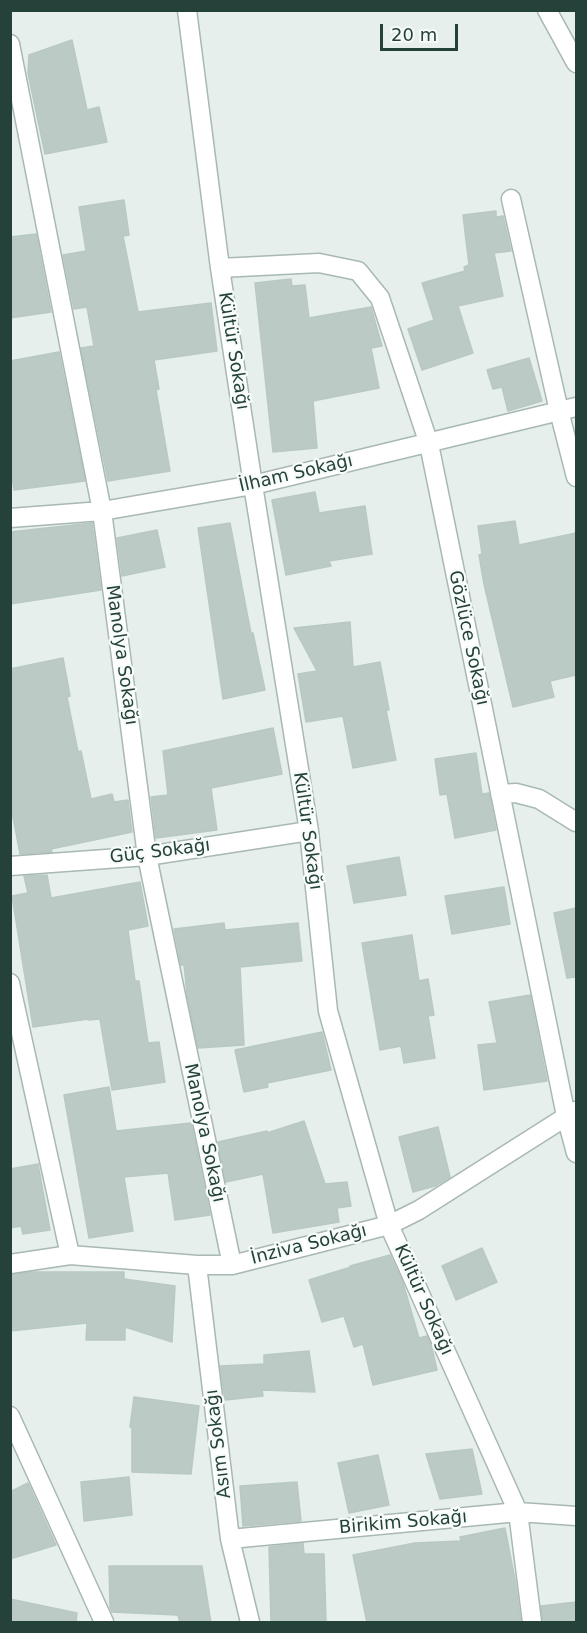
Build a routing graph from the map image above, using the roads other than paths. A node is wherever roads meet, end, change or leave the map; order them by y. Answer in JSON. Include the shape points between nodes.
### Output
{"nodes":[{"id":1,"x":187,"y":10,"type":"edge"},
{"id":2,"x":547,"y":10,"type":"edge"},
{"id":3,"x":10,"y":44,"type":"edge"},
{"id":4,"x":576,"y":63,"type":"edge"},
{"id":5,"x":512,"y":199,"type":"dead end"},
{"id":6,"x":220,"y":268,"type":"junction"},
{"id":7,"x":568,"y":409,"type":"edge"},
{"id":8,"x":429,"y":444,"type":"junction"},
{"id":9,"x":576,"y":477,"type":"edge"},
{"id":10,"x":253,"y":485,"type":"junction"},
{"id":11,"x":102,"y":511,"type":"junction"},
{"id":12,"x":10,"y":518,"type":"edge"},
{"id":13,"x":500,"y":794,"type":"junction"},
{"id":14,"x":576,"y":822,"type":"edge"},
{"id":15,"x":309,"y":831,"type":"junction"},
{"id":16,"x":147,"y":856,"type":"junction"},
{"id":17,"x":10,"y":866,"type":"edge"},
{"id":18,"x":10,"y":983,"type":"edge"},
{"id":19,"x":571,"y":1113,"type":"edge"},
{"id":20,"x":576,"y":1153,"type":"edge"},
{"id":21,"x":389,"y":1225,"type":"junction"},
{"id":22,"x":70,"y":1255,"type":"junction"},
{"id":23,"x":10,"y":1264,"type":"edge"},
{"id":24,"x":197,"y":1265,"type":"junction"},
{"id":25,"x":232,"y":1265,"type":"junction"},
{"id":26,"x":10,"y":1416,"type":"edge"},
{"id":27,"x":518,"y":1512,"type":"junction"},
{"id":28,"x":576,"y":1516,"type":"edge"},
{"id":29,"x":230,"y":1539,"type":"junction"},
{"id":30,"x":104,"y":1623,"type":"edge"},
{"id":31,"x":250,"y":1623,"type":"edge"},
{"id":32,"x":532,"y":1623,"type":"edge"}],
"edges":[{"from":1,"to":6,"type":"street","name":"Kültür Sokağı"},
{"from":2,"to":4,"type":"street"},
{"from":3,"to":11,"type":"street","name":"Manolya Sokağı"},
{"from":5,"to":7,"type":"street"},
{"from":6,"to":8,"type":"street","name":"Gözlüce Sokağı","via":[[320,263],[358,271],[380,298]]},
{"from":6,"to":10,"type":"street","name":"Kültür Sokağı"},
{"from":7,"to":8,"type":"street","name":"İlham Sokağı"},
{"from":7,"to":9,"type":"street"},
{"from":8,"to":10,"type":"street","name":"İlham Sokağı"},
{"from":8,"to":13,"type":"street","name":"Gözlüce Sokağı"},
{"from":10,"to":11,"type":"street","name":"İlham Sokağı"},
{"from":10,"to":15,"type":"street","name":"Kültür Sokağı"},
{"from":11,"to":12,"type":"street","name":"İlham Sokağı"},
{"from":11,"to":16,"type":"street","name":"Manolya Sokağı"},
{"from":13,"to":14,"type":"street","via":[[516,793],[538,799]]},
{"from":13,"to":19,"type":"street","name":"Gözlüce Sokağı"},
{"from":15,"to":16,"type":"street","name":"Güç Sokağı"},
{"from":15,"to":21,"type":"street","name":"Kültür Sokağı","via":[[328,1011]]},
{"from":16,"to":17,"type":"street","name":"Güç Sokağı"},
{"from":16,"to":25,"type":"street","name":"Manolya Sokağı"},
{"from":18,"to":22,"type":"street"},
{"from":19,"to":20,"type":"street","name":"Gözlüce Sokağı"},
{"from":19,"to":21,"type":"street","name":"İnziva Sokağı"},
{"from":21,"to":25,"type":"street","name":"İnziva Sokağı"},
{"from":21,"to":27,"type":"street","name":"Kültür Sokağı"},
{"from":22,"to":23,"type":"street","name":"İnziva Sokağı"},
{"from":22,"to":24,"type":"street","name":"İnziva Sokağı"},
{"from":24,"to":25,"type":"street","name":"İnziva Sokağı"},
{"from":24,"to":29,"type":"street","name":"Asım Sokağı"},
{"from":26,"to":30,"type":"street"},
{"from":27,"to":28,"type":"street","name":"Birikim Sokağı"},
{"from":27,"to":29,"type":"street","name":"Birikim Sokağı"},
{"from":27,"to":32,"type":"street","name":"Kültür Sokağı"},
{"from":29,"to":31,"type":"street","name":"Asım Sokağı"}]}
